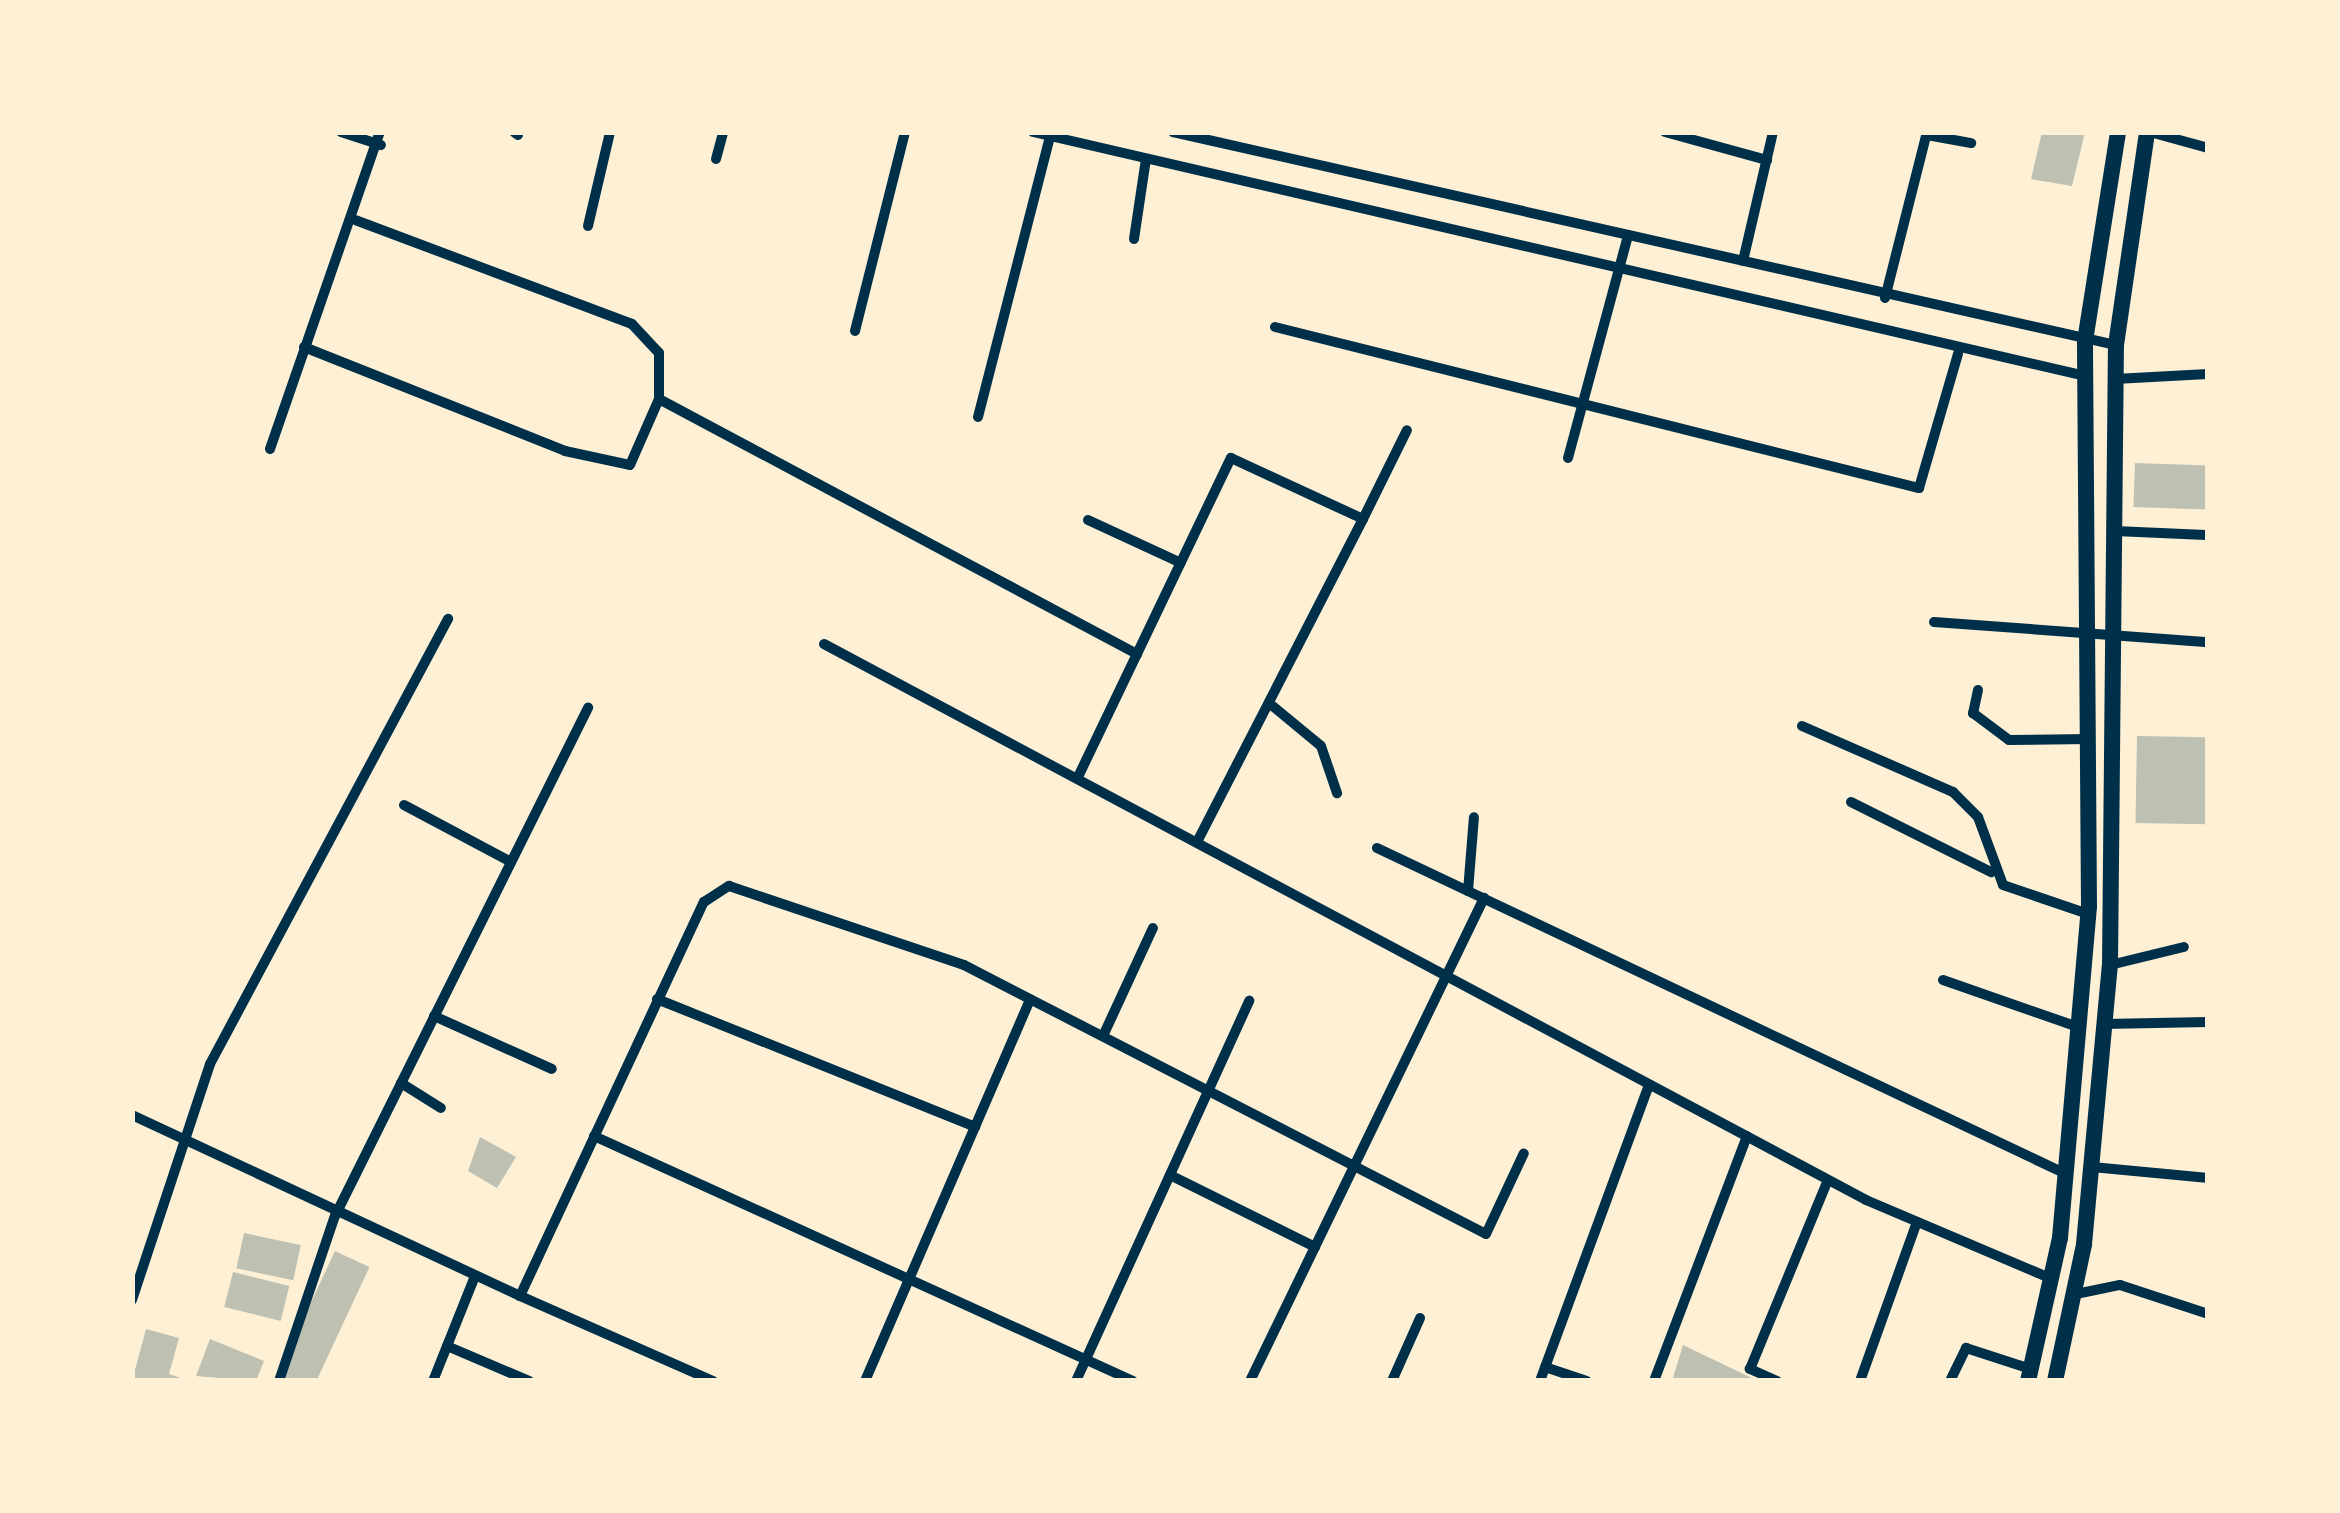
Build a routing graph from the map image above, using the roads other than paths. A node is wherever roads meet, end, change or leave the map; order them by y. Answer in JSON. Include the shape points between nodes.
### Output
{"nodes":[{"id":1,"x":340,"y":132,"type":"edge"},
{"id":2,"x":610,"y":132,"type":"edge"},
{"id":3,"x":723,"y":132,"type":"edge"},
{"id":4,"x":905,"y":132,"type":"edge"},
{"id":5,"x":1034,"y":132,"type":"edge"},
{"id":6,"x":1173,"y":132,"type":"edge"},
{"id":7,"x":1665,"y":132,"type":"edge"},
{"id":8,"x":1773,"y":132,"type":"edge"},
{"id":9,"x":2118,"y":132,"type":"edge"},
{"id":10,"x":2148,"y":132,"type":"edge"},
{"id":11,"x":1051,"y":134,"type":"edge"},
{"id":12,"x":1927,"y":134,"type":"edge"},
{"id":13,"x":380,"y":138,"type":"edge"},
{"id":14,"x":1971,"y":142,"type":"dead end"},
{"id":15,"x":2208,"y":148,"type":"edge"},
{"id":16,"x":716,"y":159,"type":"dead end"},
{"id":17,"x":1146,"y":159,"type":"junction"},
{"id":18,"x":1767,"y":160,"type":"junction"},
{"id":19,"x":356,"y":220,"type":"junction"},
{"id":20,"x":588,"y":226,"type":"dead end"},
{"id":21,"x":1628,"y":235,"type":"junction"},
{"id":22,"x":1134,"y":239,"type":"dead end"},
{"id":23,"x":1743,"y":261,"type":"junction"},
{"id":24,"x":1618,"y":271,"type":"junction"},
{"id":25,"x":1886,"y":298,"type":"junction"},
{"id":26,"x":1275,"y":326,"type":"dead end"},
{"id":27,"x":855,"y":331,"type":"dead end"},
{"id":28,"x":2085,"y":341,"type":"junction"},
{"id":29,"x":2116,"y":345,"type":"junction"},
{"id":30,"x":304,"y":347,"type":"junction"},
{"id":31,"x":1958,"y":354,"type":"junction"},
{"id":32,"x":2208,"y":374,"type":"edge"},
{"id":33,"x":2086,"y":376,"type":"junction"},
{"id":34,"x":2115,"y":379,"type":"junction"},
{"id":35,"x":658,"y":399,"type":"junction"},
{"id":36,"x":1581,"y":404,"type":"junction"},
{"id":37,"x":978,"y":417,"type":"dead end"},
{"id":38,"x":1407,"y":430,"type":"dead end"},
{"id":39,"x":270,"y":449,"type":"dead end"},
{"id":40,"x":1568,"y":458,"type":"dead end"},
{"id":41,"x":1363,"y":519,"type":"junction"},
{"id":42,"x":1088,"y":520,"type":"dead end"},
{"id":43,"x":2115,"y":531,"type":"junction"},
{"id":44,"x":2206,"y":536,"type":"edge"},
{"id":45,"x":1181,"y":563,"type":"junction"},
{"id":46,"x":448,"y":619,"type":"dead end"},
{"id":47,"x":1934,"y":622,"type":"dead end"},
{"id":48,"x":2090,"y":632,"type":"junction"},
{"id":49,"x":2117,"y":633,"type":"junction"},
{"id":50,"x":2208,"y":642,"type":"edge"},
{"id":51,"x":824,"y":644,"type":"dead end"},
{"id":52,"x":1137,"y":654,"type":"junction"},
{"id":53,"x":1978,"y":690,"type":"dead end"},
{"id":54,"x":1268,"y":703,"type":"junction"},
{"id":55,"x":588,"y":708,"type":"dead end"},
{"id":56,"x":1802,"y":727,"type":"dead end"},
{"id":57,"x":2094,"y":739,"type":"junction"},
{"id":58,"x":1078,"y":777,"type":"junction"},
{"id":59,"x":1337,"y":793,"type":"dead end"},
{"id":60,"x":1851,"y":802,"type":"dead end"},
{"id":61,"x":404,"y":805,"type":"dead end"},
{"id":62,"x":1474,"y":817,"type":"dead end"},
{"id":63,"x":1197,"y":842,"type":"junction"},
{"id":64,"x":1377,"y":848,"type":"dead end"},
{"id":65,"x":511,"y":862,"type":"junction"},
{"id":66,"x":1991,"y":872,"type":"junction"},
{"id":67,"x":1468,"y":891,"type":"junction"},
{"id":68,"x":1484,"y":898,"type":"junction"},
{"id":69,"x":2088,"y":914,"type":"junction"},
{"id":70,"x":1153,"y":928,"type":"dead end"},
{"id":71,"x":2184,"y":947,"type":"dead end"},
{"id":72,"x":2110,"y":965,"type":"junction"},
{"id":73,"x":1942,"y":980,"type":"dead end"},
{"id":74,"x":1447,"y":981,"type":"junction"},
{"id":75,"x":657,"y":999,"type":"junction"},
{"id":76,"x":1030,"y":999,"type":"junction"},
{"id":77,"x":1249,"y":1001,"type":"dead end"},
{"id":78,"x":434,"y":1016,"type":"junction"},
{"id":79,"x":2208,"y":1022,"type":"edge"},
{"id":80,"x":2104,"y":1024,"type":"junction"},
{"id":81,"x":2078,"y":1027,"type":"junction"},
{"id":82,"x":1103,"y":1036,"type":"junction"},
{"id":83,"x":551,"y":1069,"type":"dead end"},
{"id":84,"x":401,"y":1083,"type":"junction"},
{"id":85,"x":1649,"y":1084,"type":"junction"},
{"id":86,"x":1209,"y":1090,"type":"junction"},
{"id":87,"x":441,"y":1108,"type":"dead end"},
{"id":88,"x":132,"y":1115,"type":"edge"},
{"id":89,"x":975,"y":1127,"type":"junction"},
{"id":90,"x":594,"y":1136,"type":"junction"},
{"id":91,"x":1747,"y":1136,"type":"junction"},
{"id":92,"x":184,"y":1143,"type":"junction"},
{"id":93,"x":1525,"y":1153,"type":"dead end"},
{"id":94,"x":1355,"y":1166,"type":"junction"},
{"id":95,"x":2092,"y":1168,"type":"junction"},
{"id":96,"x":2064,"y":1173,"type":"junction"},
{"id":97,"x":1170,"y":1174,"type":"junction"},
{"id":98,"x":2208,"y":1178,"type":"edge"},
{"id":99,"x":1828,"y":1180,"type":"junction"},
{"id":100,"x":335,"y":1216,"type":"junction"},
{"id":101,"x":1917,"y":1222,"type":"junction"},
{"id":102,"x":1316,"y":1247,"type":"junction"},
{"id":103,"x":475,"y":1276,"type":"junction"},
{"id":104,"x":910,"y":1277,"type":"junction"},
{"id":105,"x":2055,"y":1280,"type":"junction"},
{"id":106,"x":2076,"y":1294,"type":"junction"},
{"id":107,"x":520,"y":1296,"type":"junction"},
{"id":108,"x":132,"y":1300,"type":"edge"},
{"id":109,"x":2208,"y":1314,"type":"edge"},
{"id":110,"x":1420,"y":1318,"type":"dead end"},
{"id":111,"x":447,"y":1346,"type":"junction"},
{"id":112,"x":1086,"y":1360,"type":"junction"},
{"id":113,"x":1545,"y":1367,"type":"junction"},
{"id":114,"x":2029,"y":1375,"type":"edge"},
{"id":115,"x":2060,"y":1379,"type":"edge"},
{"id":116,"x":279,"y":1381,"type":"edge"},
{"id":117,"x":433,"y":1381,"type":"edge"},
{"id":118,"x":529,"y":1381,"type":"edge"},
{"id":119,"x":713,"y":1381,"type":"edge"},
{"id":120,"x":865,"y":1381,"type":"edge"},
{"id":121,"x":1076,"y":1381,"type":"edge"},
{"id":122,"x":1133,"y":1381,"type":"edge"},
{"id":123,"x":1250,"y":1381,"type":"edge"},
{"id":124,"x":1392,"y":1381,"type":"edge"},
{"id":125,"x":1540,"y":1381,"type":"edge"},
{"id":126,"x":1587,"y":1381,"type":"edge"},
{"id":127,"x":1654,"y":1381,"type":"edge"},
{"id":128,"x":1777,"y":1381,"type":"edge"},
{"id":129,"x":1860,"y":1381,"type":"edge"},
{"id":130,"x":1950,"y":1381,"type":"edge"}],
"edges":[{"from":1,"to":13,"type":"street"},
{"from":2,"to":20,"type":"street"},
{"from":3,"to":16,"type":"street"},
{"from":4,"to":27,"type":"street"},
{"from":5,"to":11,"type":"street"},
{"from":6,"to":21,"type":"street"},
{"from":7,"to":18,"type":"street"},
{"from":8,"to":18,"type":"street"},
{"from":9,"to":28,"type":"main road"},
{"from":10,"to":15,"type":"street"},
{"from":10,"to":29,"type":"main road"},
{"from":11,"to":17,"type":"street"},
{"from":11,"to":37,"type":"street"},
{"from":12,"to":14,"type":"street"},
{"from":12,"to":25,"type":"street"},
{"from":13,"to":19,"type":"street"},
{"from":17,"to":22,"type":"street"},
{"from":17,"to":24,"type":"street"},
{"from":18,"to":23,"type":"street"},
{"from":19,"to":30,"type":"street"},
{"from":19,"to":35,"type":"street","via":[[632,325],[659,353]]},
{"from":21,"to":23,"type":"street"},
{"from":21,"to":24,"type":"street"},
{"from":23,"to":25,"type":"street"},
{"from":24,"to":31,"type":"street"},
{"from":24,"to":36,"type":"street"},
{"from":25,"to":28,"type":"street"},
{"from":26,"to":36,"type":"street"},
{"from":28,"to":29,"type":"street"},
{"from":28,"to":33,"type":"main road"},
{"from":29,"to":34,"type":"main road"},
{"from":30,"to":35,"type":"street","via":[[565,452],[630,465]]},
{"from":30,"to":39,"type":"street"},
{"from":31,"to":33,"type":"street"},
{"from":31,"to":36,"type":"street","via":[[1919,488]]},
{"from":32,"to":34,"type":"street"},
{"from":33,"to":48,"type":"main road"},
{"from":34,"to":43,"type":"main road"},
{"from":35,"to":52,"type":"street"},
{"from":36,"to":40,"type":"street"},
{"from":38,"to":41,"type":"street"},
{"from":41,"to":45,"type":"street","via":[[1232,458]]},
{"from":41,"to":54,"type":"street"},
{"from":42,"to":45,"type":"street"},
{"from":43,"to":44,"type":"street"},
{"from":43,"to":49,"type":"main road"},
{"from":45,"to":52,"type":"street"},
{"from":46,"to":92,"type":"street","via":[[210,1064]]},
{"from":47,"to":48,"type":"street"},
{"from":48,"to":49,"type":"street"},
{"from":48,"to":57,"type":"main road"},
{"from":49,"to":50,"type":"street"},
{"from":49,"to":72,"type":"main road"},
{"from":51,"to":58,"type":"street"},
{"from":52,"to":58,"type":"street"},
{"from":53,"to":57,"type":"street","via":[[1973,712],[2008,740]]},
{"from":54,"to":59,"type":"street","via":[[1321,746]]},
{"from":54,"to":63,"type":"street"},
{"from":55,"to":65,"type":"street"},
{"from":56,"to":66,"type":"street","via":[[1953,792],[1978,818]]},
{"from":57,"to":69,"type":"main road"},
{"from":58,"to":63,"type":"street"},
{"from":60,"to":66,"type":"street"},
{"from":61,"to":65,"type":"street"},
{"from":62,"to":67,"type":"street"},
{"from":63,"to":74,"type":"street"},
{"from":64,"to":67,"type":"street"},
{"from":65,"to":78,"type":"street"},
{"from":66,"to":69,"type":"street","via":[[2014,892]]},
{"from":67,"to":68,"type":"street"},
{"from":68,"to":74,"type":"street"},
{"from":68,"to":96,"type":"street"},
{"from":69,"to":81,"type":"main road"},
{"from":70,"to":82,"type":"street"},
{"from":71,"to":72,"type":"street"},
{"from":72,"to":80,"type":"main road"},
{"from":73,"to":81,"type":"street"},
{"from":74,"to":85,"type":"street"},
{"from":74,"to":94,"type":"street"},
{"from":75,"to":76,"type":"street","via":[[704,902],[729,886]]},
{"from":75,"to":89,"type":"street"},
{"from":75,"to":90,"type":"street"},
{"from":76,"to":82,"type":"street"},
{"from":76,"to":89,"type":"street"},
{"from":77,"to":86,"type":"street"},
{"from":78,"to":83,"type":"street"},
{"from":78,"to":84,"type":"street"},
{"from":79,"to":80,"type":"street"},
{"from":80,"to":95,"type":"main road"},
{"from":81,"to":96,"type":"main road"},
{"from":82,"to":86,"type":"street"},
{"from":84,"to":87,"type":"street"},
{"from":84,"to":100,"type":"street"},
{"from":85,"to":91,"type":"street"},
{"from":85,"to":113,"type":"street"},
{"from":86,"to":94,"type":"street"},
{"from":86,"to":97,"type":"street"},
{"from":88,"to":92,"type":"street"},
{"from":89,"to":104,"type":"street"},
{"from":90,"to":104,"type":"street"},
{"from":90,"to":107,"type":"street"},
{"from":91,"to":99,"type":"street"},
{"from":91,"to":127,"type":"street"},
{"from":92,"to":100,"type":"street"},
{"from":92,"to":108,"type":"street"},
{"from":93,"to":94,"type":"street","via":[[1486,1234]]},
{"from":94,"to":102,"type":"street"},
{"from":95,"to":98,"type":"street"},
{"from":95,"to":106,"type":"main road"},
{"from":96,"to":105,"type":"main road"},
{"from":97,"to":102,"type":"street"},
{"from":97,"to":112,"type":"street"},
{"from":99,"to":101,"type":"street"},
{"from":99,"to":128,"type":"street","via":[[1750,1369]]},
{"from":100,"to":103,"type":"street"},
{"from":100,"to":116,"type":"street"},
{"from":101,"to":105,"type":"street"},
{"from":101,"to":129,"type":"street"},
{"from":102,"to":123,"type":"street"},
{"from":103,"to":107,"type":"street"},
{"from":103,"to":111,"type":"street"},
{"from":104,"to":112,"type":"street"},
{"from":104,"to":120,"type":"street"},
{"from":105,"to":114,"type":"main road"},
{"from":106,"to":109,"type":"street","via":[[2120,1286]]},
{"from":106,"to":115,"type":"main road"},
{"from":107,"to":119,"type":"street"},
{"from":110,"to":124,"type":"street"},
{"from":111,"to":117,"type":"street"},
{"from":111,"to":118,"type":"street"},
{"from":112,"to":121,"type":"street"},
{"from":112,"to":122,"type":"street"},
{"from":113,"to":125,"type":"street"},
{"from":113,"to":126,"type":"street"},
{"from":114,"to":130,"type":"street","via":[[1966,1348]]}]}
